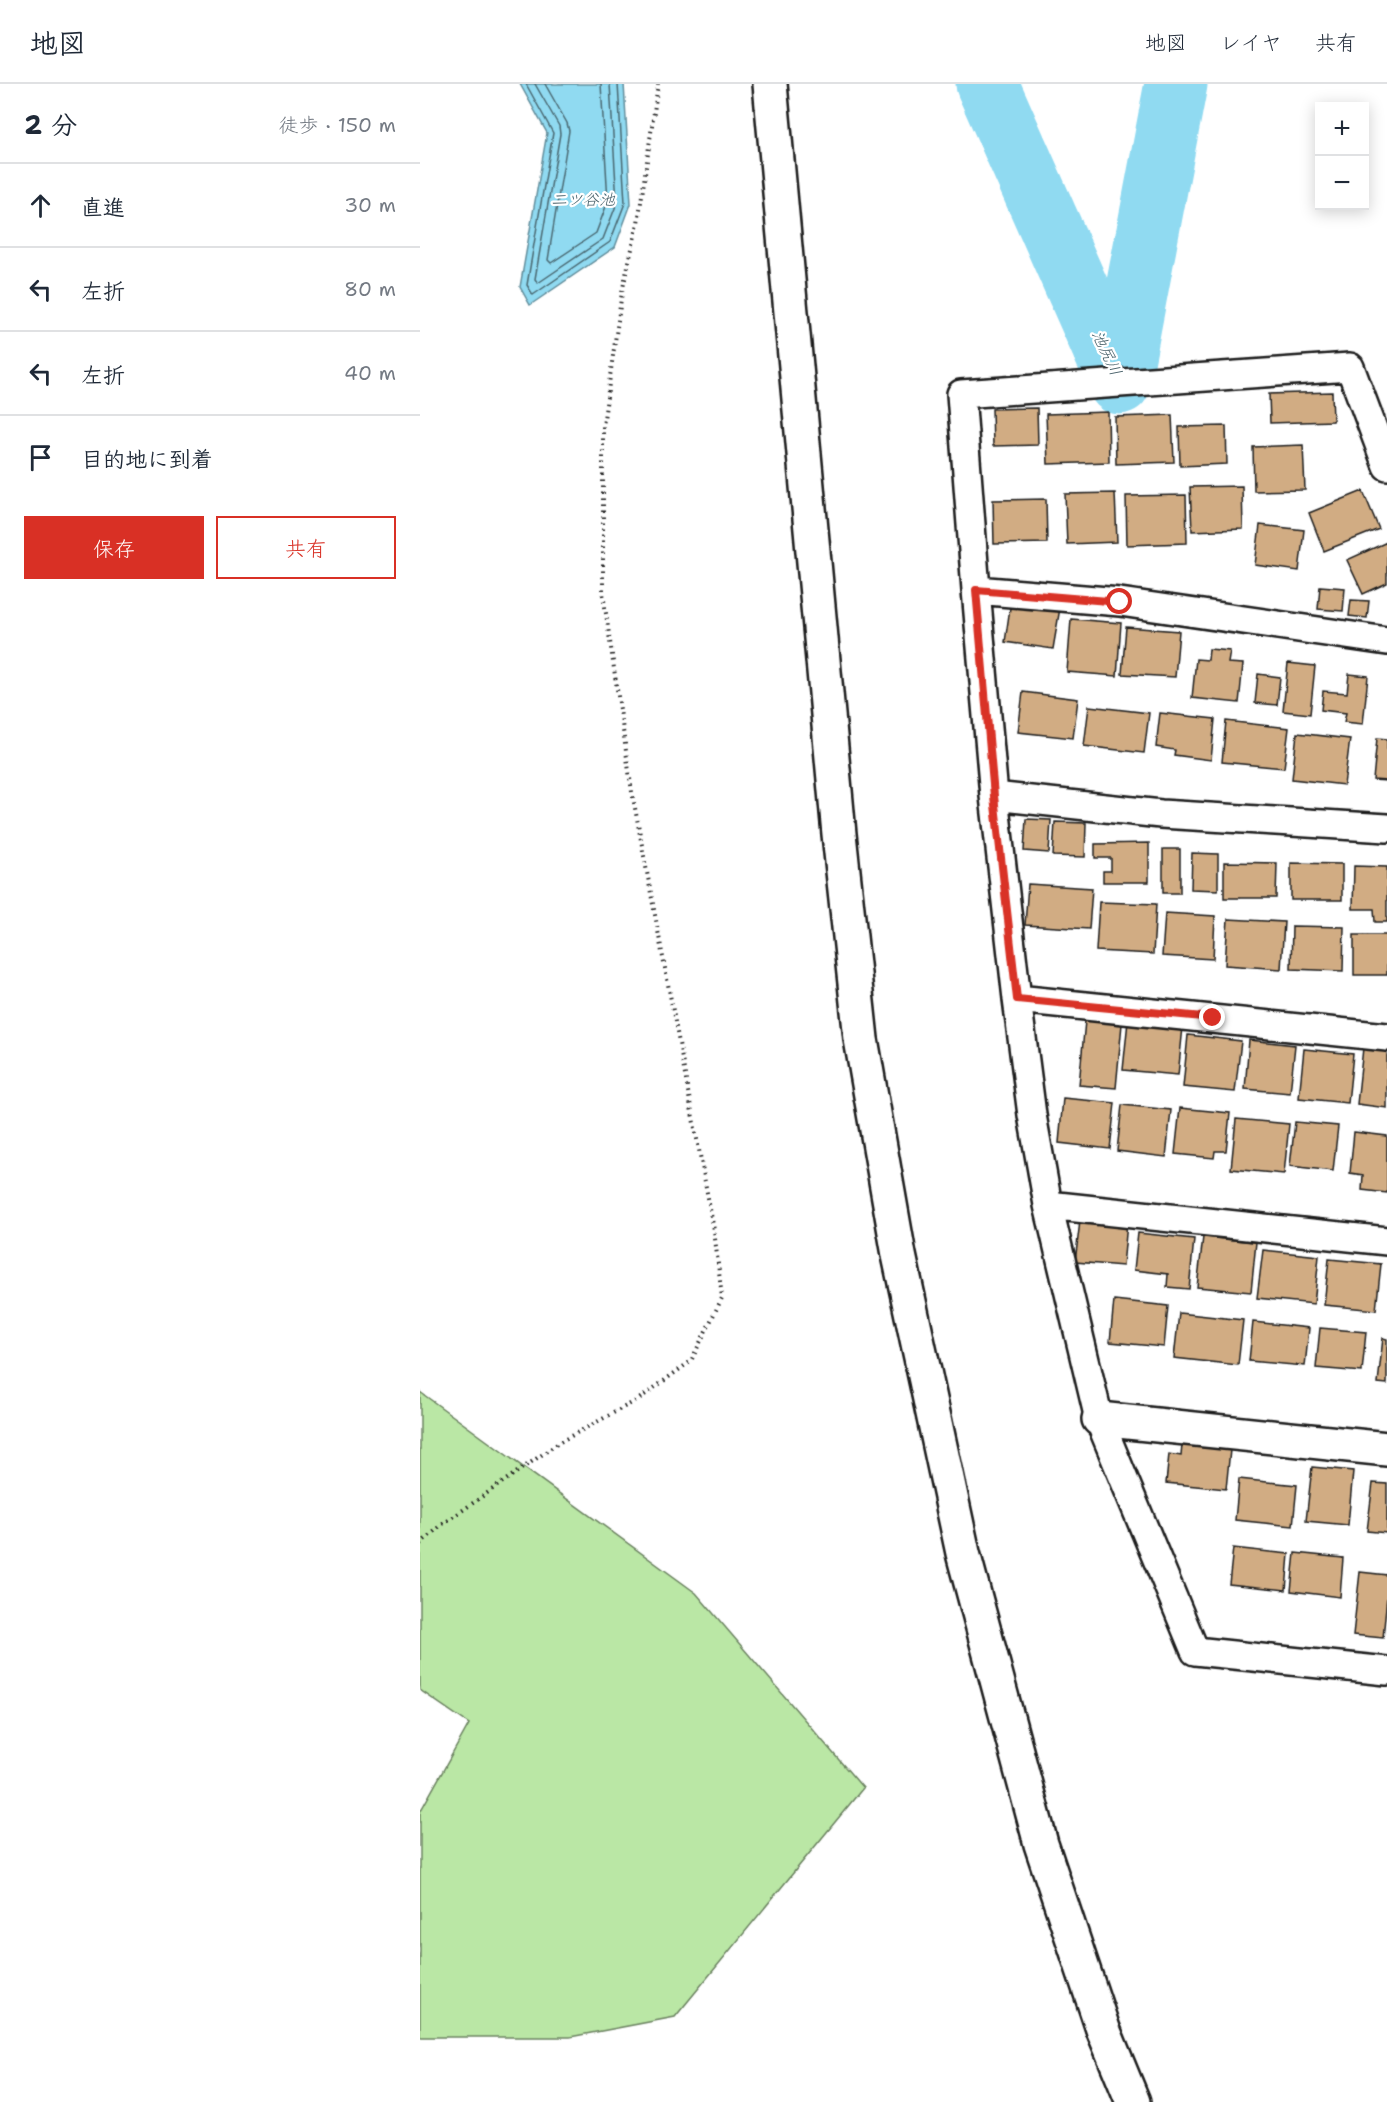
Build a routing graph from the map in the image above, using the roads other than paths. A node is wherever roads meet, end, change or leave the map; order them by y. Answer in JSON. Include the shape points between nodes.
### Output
{"nodes":[{"id":1,"x":770,"y":84,"type":"edge"},
{"id":2,"x":1387,"y":466,"type":"edge"},
{"id":3,"x":976,"y":590,"type":"junction"},
{"id":4,"x":1387,"y":641,"type":"edge"},
{"id":5,"x":994,"y":796,"type":"junction"},
{"id":6,"x":1387,"y":828,"type":"edge"},
{"id":7,"x":1017,"y":999,"type":"junction"},
{"id":8,"x":1387,"y":1037,"type":"edge"},
{"id":9,"x":1048,"y":1205,"type":"junction"},
{"id":10,"x":1387,"y":1241,"type":"edge"},
{"id":11,"x":1099,"y":1419,"type":"junction"},
{"id":12,"x":1387,"y":1449,"type":"edge"},
{"id":13,"x":1387,"y":1671,"type":"edge"},
{"id":14,"x":1133,"y":2102,"type":"edge"}],
"edges":[{"from":1,"to":14,"type":"street","via":[[839,834],[859,1016],[897,1244],[963,1552],[1041,1844],[1103,2028]]},
{"from":2,"to":3,"type":"street","via":[[1350,366],[961,394]]},
{"from":3,"to":4,"type":"street","via":[[1120,602]]},
{"from":3,"to":5,"type":"street"},
{"from":5,"to":6,"type":"street","via":[[1161,814]]},
{"from":5,"to":7,"type":"street"},
{"from":7,"to":8,"type":"street"},
{"from":7,"to":9,"type":"street"},
{"from":9,"to":10,"type":"street"},
{"from":9,"to":11,"type":"street"},
{"from":11,"to":12,"type":"street"},
{"from":11,"to":13,"type":"street","via":[[1195,1651]]}]}
